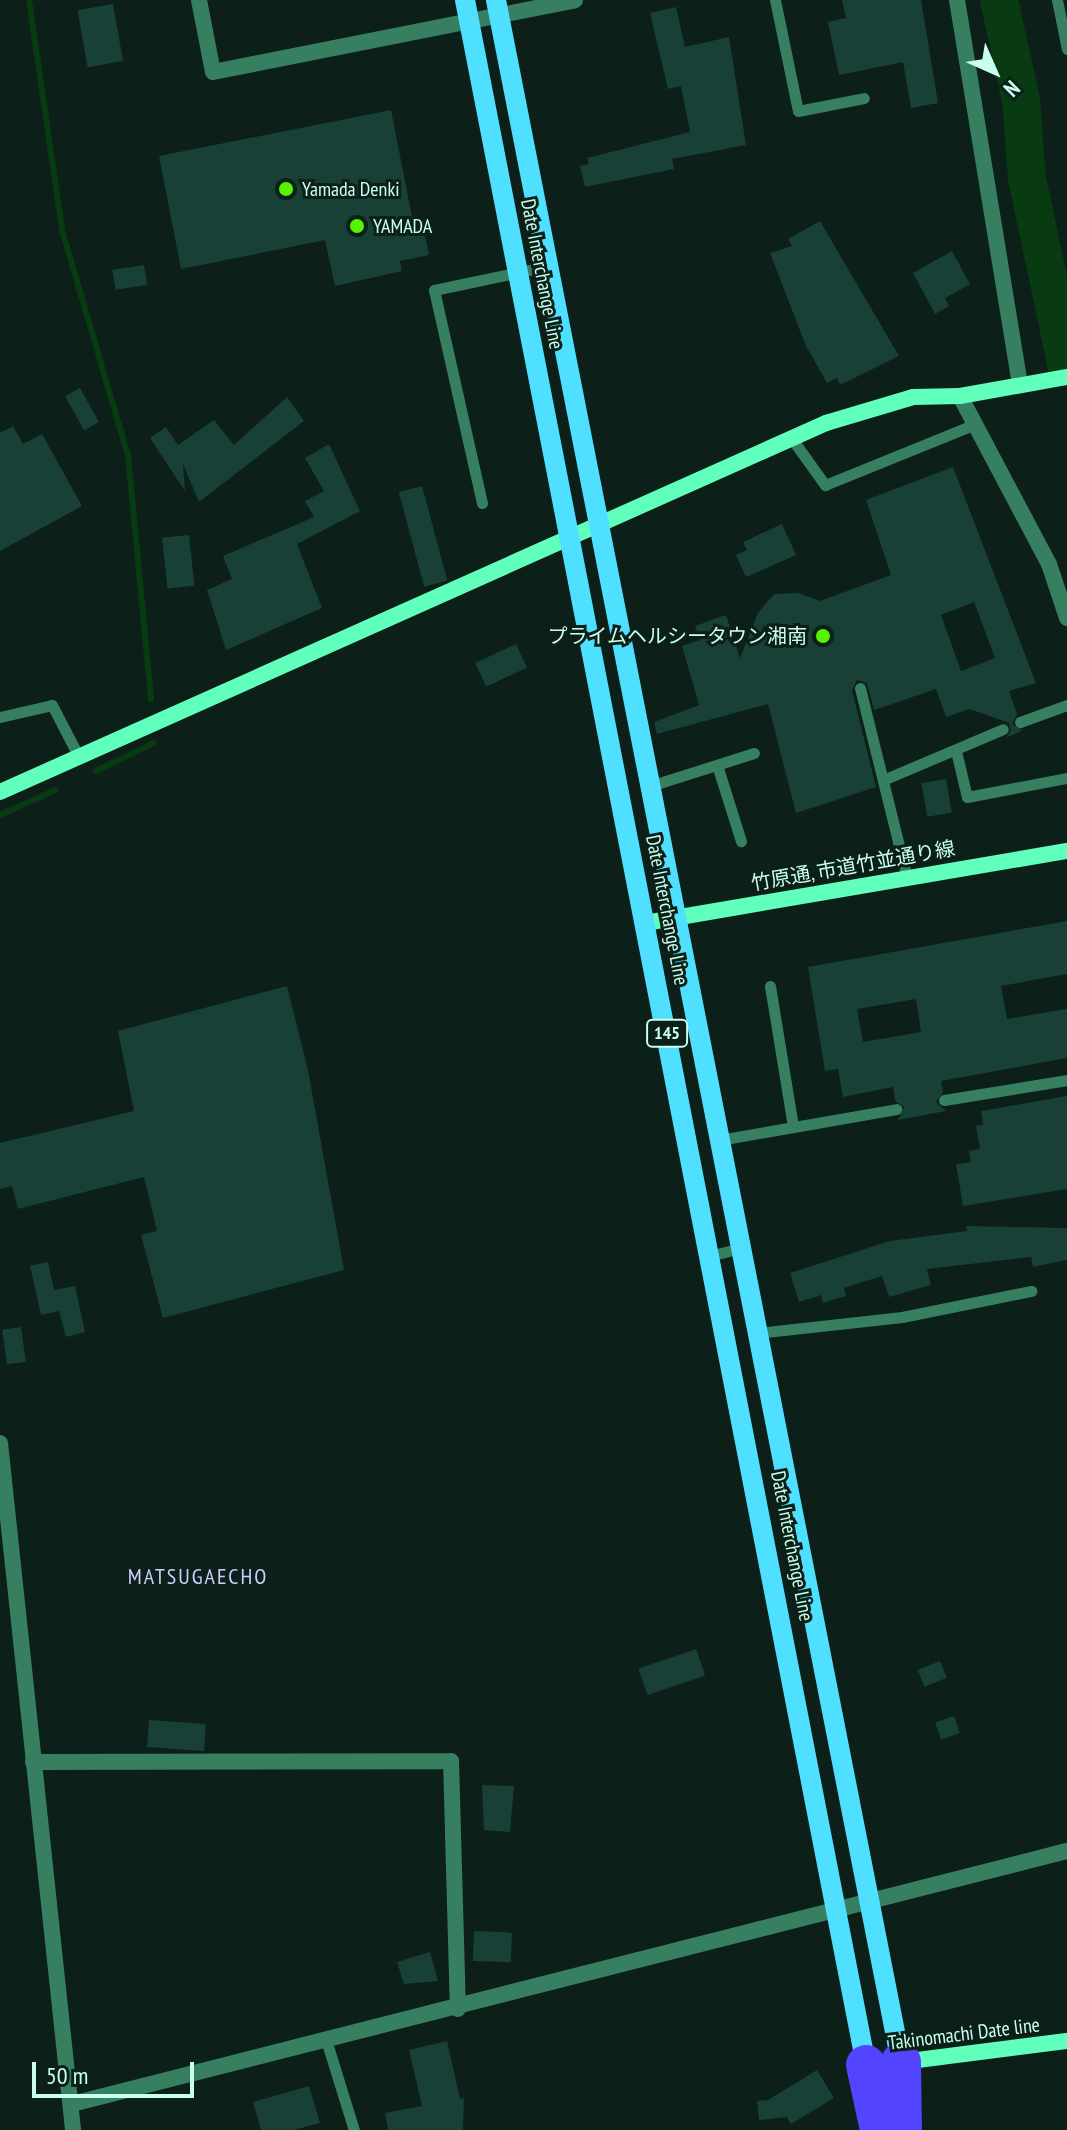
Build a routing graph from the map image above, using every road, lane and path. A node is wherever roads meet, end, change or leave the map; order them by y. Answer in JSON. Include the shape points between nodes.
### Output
{"nodes":[{"id":1,"x":199,"y":0,"type":"edge"},
{"id":2,"x":465,"y":0,"type":"edge"},
{"id":3,"x":575,"y":0,"type":"edge"},
{"id":4,"x":775,"y":0,"type":"edge"},
{"id":5,"x":957,"y":0,"type":"edge"},
{"id":6,"x":1057,"y":0,"type":"edge"},
{"id":7,"x":497,"y":7,"type":"edge"},
{"id":8,"x":468,"y":21,"type":"junction"},
{"id":9,"x":1067,"y":49,"type":"edge"},
{"id":10,"x":864,"y":98,"type":"dead end"},
{"id":11,"x":548,"y":266,"type":"junction"},
{"id":12,"x":517,"y":271,"type":"junction"},
{"id":13,"x":1067,"y":377,"type":"edge"},
{"id":14,"x":1029,"y":383,"type":"junction"},
{"id":15,"x":960,"y":396,"type":"junction"},
{"id":16,"x":975,"y":424,"type":"junction"},
{"id":17,"x":792,"y":439,"type":"junction"},
{"id":18,"x":482,"y":503,"type":"dead end"},
{"id":19,"x":599,"y":528,"type":"junction"},
{"id":20,"x":570,"y":539,"type":"junction"},
{"id":21,"x":1067,"y":618,"type":"edge"},
{"id":22,"x":860,"y":688,"type":"dead end"},
{"id":23,"x":1067,"y":705,"type":"edge"},
{"id":24,"x":0,"y":717,"type":"edge"},
{"id":25,"x":1020,"y":722,"type":"dead end"},
{"id":26,"x":1003,"y":729,"type":"dead end"},
{"id":27,"x":956,"y":751,"type":"junction"},
{"id":28,"x":754,"y":753,"type":"dead end"},
{"id":29,"x":79,"y":757,"type":"junction"},
{"id":30,"x":717,"y":765,"type":"junction"},
{"id":31,"x":1067,"y":778,"type":"edge"},
{"id":32,"x":883,"y":780,"type":"junction"},
{"id":33,"x":650,"y":786,"type":"junction"},
{"id":34,"x":0,"y":792,"type":"edge"},
{"id":35,"x":741,"y":841,"type":"dead end"},
{"id":36,"x":1067,"y":851,"type":"edge"},
{"id":37,"x":907,"y":878,"type":"junction"},
{"id":38,"x":676,"y":916,"type":"junction"},
{"id":39,"x":645,"y":923,"type":"junction"},
{"id":40,"x":770,"y":986,"type":"dead end"},
{"id":41,"x":1067,"y":1080,"type":"edge"},
{"id":42,"x":944,"y":1100,"type":"dead end"},
{"id":43,"x":896,"y":1109,"type":"dead end"},
{"id":44,"x":793,"y":1126,"type":"junction"},
{"id":45,"x":719,"y":1140,"type":"junction"},
{"id":46,"x":740,"y":1248,"type":"junction"},
{"id":47,"x":710,"y":1256,"type":"junction"},
{"id":48,"x":1031,"y":1291,"type":"dead end"},
{"id":49,"x":757,"y":1333,"type":"junction"},
{"id":50,"x":0,"y":1443,"type":"edge"},
{"id":51,"x":33,"y":1762,"type":"junction"},
{"id":52,"x":1067,"y":1851,"type":"edge"},
{"id":53,"x":868,"y":1904,"type":"junction"},
{"id":54,"x":840,"y":1911,"type":"junction"},
{"id":55,"x":458,"y":2009,"type":"junction"},
{"id":56,"x":1067,"y":2041,"type":"edge"},
{"id":57,"x":327,"y":2043,"type":"junction"},
{"id":58,"x":883,"y":2064,"type":"junction"},
{"id":59,"x":72,"y":2104,"type":"junction"},
{"id":60,"x":73,"y":2130,"type":"edge"},
{"id":61,"x":354,"y":2130,"type":"edge"},
{"id":62,"x":880,"y":2130,"type":"edge"},
{"id":63,"x":902,"y":2130,"type":"edge"}],
"edges":[{"from":1,"to":8,"type":"street","via":[[213,72]]},
{"from":2,"to":8,"type":"main road","name":"Date Interchange Line","number":"145"},
{"from":3,"to":7,"type":"street"},
{"from":4,"to":10,"type":"lane","via":[[798,111]]},
{"from":5,"to":14,"type":"street"},
{"from":6,"to":9,"type":"lane"},
{"from":7,"to":8,"type":"street"},
{"from":7,"to":11,"type":"main road","name":"Date Interchange Line","number":"145"},
{"from":8,"to":12,"type":"main road","name":"Date Interchange Line","number":"145"},
{"from":11,"to":12,"type":"lane"},
{"from":11,"to":19,"type":"main road","name":"Date Interchange Line","number":"145"},
{"from":12,"to":18,"type":"lane","via":[[434,290]]},
{"from":12,"to":20,"type":"main road","name":"Date Interchange Line","number":"145"},
{"from":13,"to":14,"type":"street"},
{"from":14,"to":15,"type":"street"},
{"from":15,"to":16,"type":"street"},
{"from":15,"to":17,"type":"street","via":[[913,397]]},
{"from":16,"to":17,"type":"lane","via":[[825,485]]},
{"from":16,"to":21,"type":"street","via":[[1049,564]]},
{"from":17,"to":19,"type":"street"},
{"from":19,"to":20,"type":"street"},
{"from":19,"to":33,"type":"main road","name":"Date Interchange Line","number":"145"},
{"from":20,"to":29,"type":"street"},
{"from":20,"to":39,"type":"main road","name":"Date Interchange Line","number":"145"},
{"from":22,"to":32,"type":"lane"},
{"from":23,"to":25,"type":"lane"},
{"from":24,"to":29,"type":"lane","via":[[52,705]]},
{"from":26,"to":27,"type":"lane"},
{"from":27,"to":31,"type":"lane","via":[[967,797]]},
{"from":27,"to":32,"type":"lane"},
{"from":28,"to":30,"type":"lane"},
{"from":29,"to":34,"type":"street"},
{"from":30,"to":33,"type":"lane"},
{"from":30,"to":35,"type":"lane"},
{"from":32,"to":37,"type":"lane"},
{"from":33,"to":38,"type":"main road","name":"Date Interchange Line","number":"145"},
{"from":36,"to":37,"type":"street","name":"竹原通, 市道竹並通り線"},
{"from":37,"to":38,"type":"street","name":"竹原通, 市道竹並通り線"},
{"from":38,"to":39,"type":"street","name":"竹原通, 市道竹並通り線"},
{"from":38,"to":45,"type":"main road","name":"Date Interchange Line","number":"145"},
{"from":39,"to":47,"type":"main road","name":"Date Interchange Line","number":"145"},
{"from":40,"to":44,"type":"lane"},
{"from":41,"to":42,"type":"lane"},
{"from":43,"to":44,"type":"lane"},
{"from":44,"to":45,"type":"lane"},
{"from":45,"to":46,"type":"main road","name":"Date Interchange Line","number":"145"},
{"from":46,"to":47,"type":"lane"},
{"from":46,"to":49,"type":"main road","name":"Date Interchange Line","number":"145"},
{"from":47,"to":54,"type":"main road","name":"Date Interchange Line","number":"145"},
{"from":48,"to":49,"type":"lane","via":[[902,1317]]},
{"from":49,"to":53,"type":"main road","name":"Date Interchange Line","number":"145"},
{"from":50,"to":51,"type":"street"},
{"from":51,"to":55,"type":"street","via":[[451,1761]]},
{"from":51,"to":59,"type":"street"},
{"from":52,"to":53,"type":"street"},
{"from":53,"to":54,"type":"street"},
{"from":53,"to":58,"type":"main road","name":"Date Interchange Line","number":"145"},
{"from":54,"to":55,"type":"street"},
{"from":54,"to":58,"type":"main road","name":"Date Interchange Line","number":"145"},
{"from":55,"to":57,"type":"street"},
{"from":56,"to":58,"type":"street","name":"Takinomachi Date line"},
{"from":57,"to":59,"type":"street"},
{"from":57,"to":61,"type":"lane"},
{"from":58,"to":62,"type":"highway"},
{"from":58,"to":63,"type":"highway"},
{"from":59,"to":60,"type":"street"}]}
